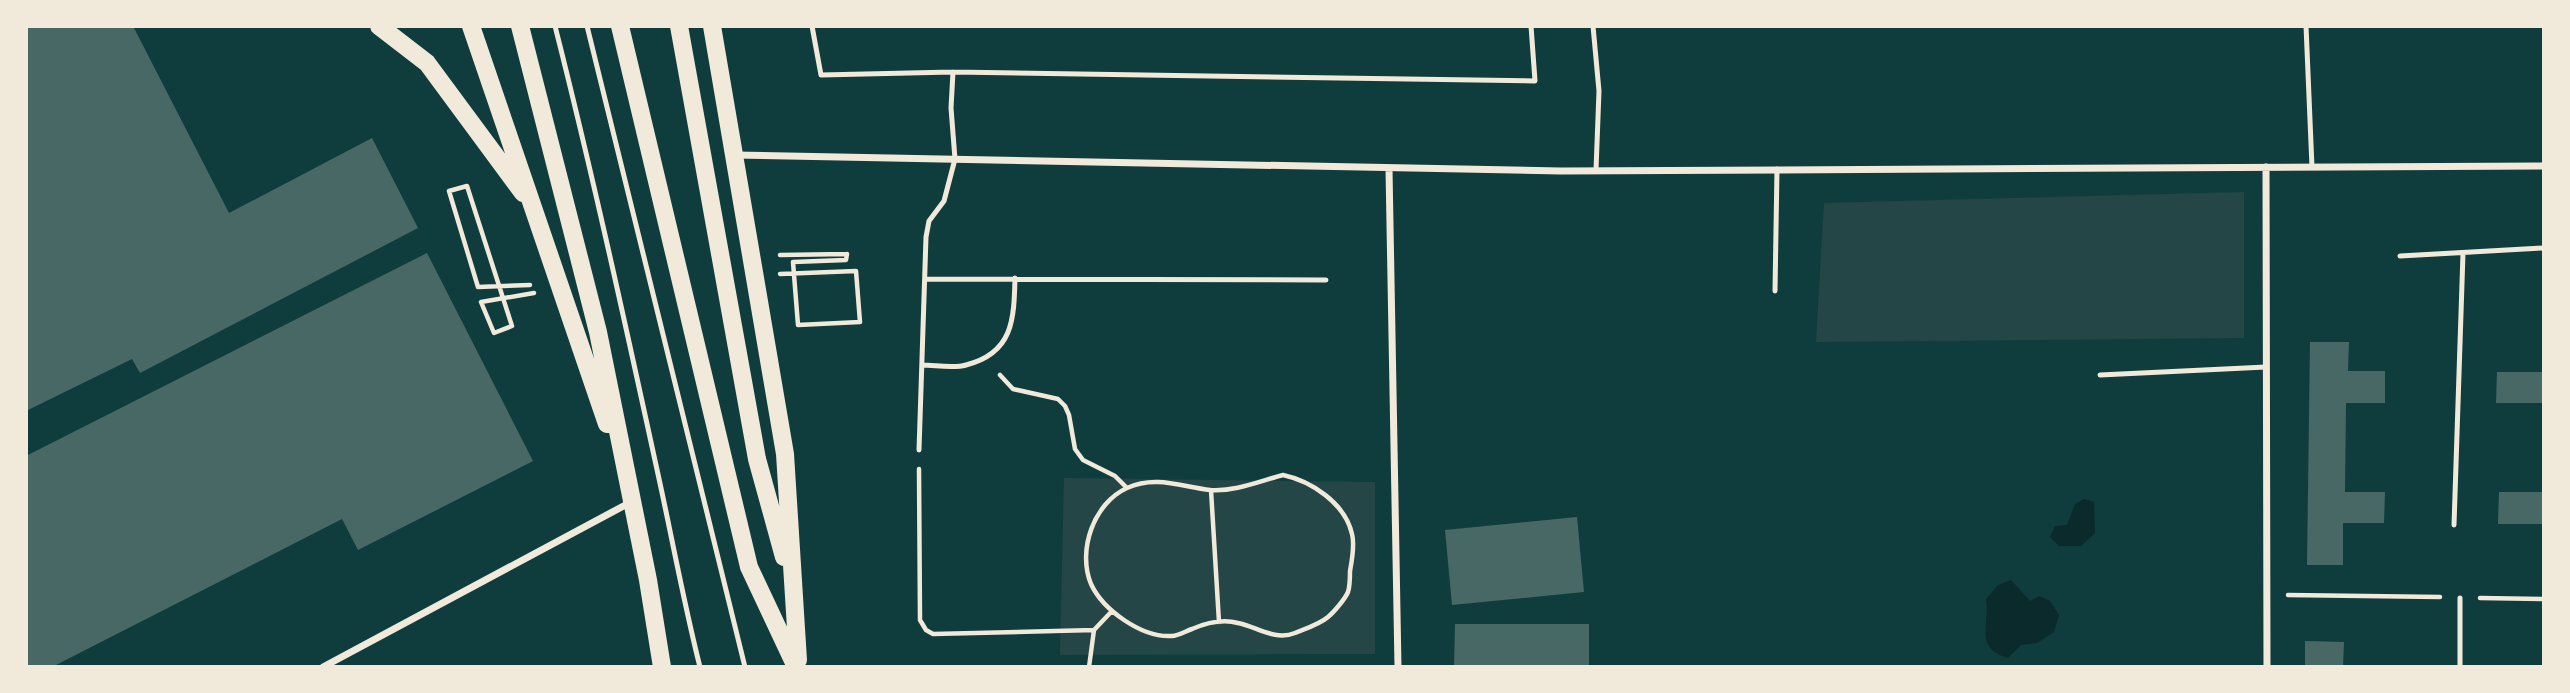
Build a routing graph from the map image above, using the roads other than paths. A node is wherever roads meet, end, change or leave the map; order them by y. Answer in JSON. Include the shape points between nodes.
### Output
{"nodes":[{"id":1,"x":379,"y":26,"type":"edge"},
{"id":2,"x":471,"y":26,"type":"edge"},
{"id":3,"x":520,"y":26,"type":"edge"},
{"id":4,"x":555,"y":26,"type":"edge"},
{"id":5,"x":587,"y":26,"type":"edge"},
{"id":6,"x":620,"y":26,"type":"edge"},
{"id":7,"x":679,"y":26,"type":"edge"},
{"id":8,"x":712,"y":26,"type":"edge"},
{"id":9,"x":812,"y":26,"type":"edge"},
{"id":10,"x":1531,"y":26,"type":"edge"},
{"id":11,"x":1593,"y":26,"type":"edge"},
{"id":12,"x":2306,"y":26,"type":"edge"},
{"id":13,"x":953,"y":72,"type":"junction"},
{"id":14,"x":734,"y":155,"type":"junction"},
{"id":15,"x":955,"y":159,"type":"junction"},
{"id":16,"x":2544,"y":166,"type":"edge"},
{"id":17,"x":2266,"y":167,"type":"junction"},
{"id":18,"x":2312,"y":167,"type":"junction"},
{"id":19,"x":1389,"y":169,"type":"junction"},
{"id":20,"x":1597,"y":170,"type":"junction"},
{"id":21,"x":1777,"y":170,"type":"junction"},
{"id":22,"x":533,"y":208,"type":"junction"},
{"id":23,"x":2544,"y":248,"type":"edge"},
{"id":24,"x":2463,"y":253,"type":"junction"},
{"id":25,"x":2400,"y":256,"type":"dead end"},
{"id":26,"x":1015,"y":278,"type":"junction"},
{"id":27,"x":925,"y":279,"type":"junction"},
{"id":28,"x":1326,"y":281,"type":"dead end"},
{"id":29,"x":1775,"y":291,"type":"dead end"},
{"id":30,"x":922,"y":365,"type":"junction"},
{"id":31,"x":2266,"y":367,"type":"junction"},
{"id":32,"x":2100,"y":375,"type":"dead end"},
{"id":33,"x":919,"y":450,"type":"road end"},
{"id":34,"x":630,"y":494,"type":"junction"},
{"id":35,"x":2454,"y":525,"type":"dead end"},
{"id":36,"x":793,"y":591,"type":"junction"},
{"id":37,"x":2460,"y":598,"type":"road end"},
{"id":38,"x":326,"y":666,"type":"edge"},
{"id":39,"x":662,"y":667,"type":"edge"},
{"id":40,"x":700,"y":667,"type":"edge"},
{"id":41,"x":745,"y":667,"type":"edge"},
{"id":42,"x":797,"y":667,"type":"edge"},
{"id":43,"x":1398,"y":667,"type":"edge"},
{"id":44,"x":2267,"y":667,"type":"edge"},
{"id":45,"x":2460,"y":667,"type":"edge"}],
"edges":[{"from":1,"to":22,"type":"main road","via":[[427,63]]},
{"from":2,"to":22,"type":"main road"},
{"from":3,"to":34,"type":"main road","via":[[598,332]]},
{"from":4,"to":40,"type":"lane"},
{"from":5,"to":41,"type":"lane"},
{"from":6,"to":42,"type":"main road","via":[[749,567]]},
{"from":7,"to":36,"type":"main road","via":[[757,459]]},
{"from":8,"to":14,"type":"main road"},
{"from":9,"to":13,"type":"lane","via":[[821,75]]},
{"from":10,"to":13,"type":"lane","via":[[1535,80]]},
{"from":11,"to":20,"type":"lane","via":[[1599,91]]},
{"from":12,"to":18,"type":"lane"},
{"from":13,"to":15,"type":"lane"},
{"from":14,"to":15,"type":"street"},
{"from":14,"to":36,"type":"main road","via":[[785,454]]},
{"from":15,"to":19,"type":"street"},
{"from":15,"to":27,"type":"lane","via":[[944,201],[929,221]]},
{"from":16,"to":18,"type":"street"},
{"from":17,"to":18,"type":"street"},
{"from":17,"to":21,"type":"street"},
{"from":17,"to":31,"type":"street"},
{"from":19,"to":20,"type":"street"},
{"from":19,"to":43,"type":"street"},
{"from":20,"to":21,"type":"street"},
{"from":21,"to":29,"type":"lane"},
{"from":22,"to":34,"type":"main road"},
{"from":23,"to":24,"type":"lane"},
{"from":24,"to":25,"type":"lane"},
{"from":24,"to":35,"type":"lane"},
{"from":26,"to":27,"type":"lane"},
{"from":26,"to":28,"type":"lane"},
{"from":26,"to":30,"type":"lane","via":[[1009,335],[993,354],[965,366]]},
{"from":27,"to":30,"type":"lane"},
{"from":30,"to":33,"type":"lane"},
{"from":31,"to":32,"type":"lane"},
{"from":31,"to":44,"type":"street"},
{"from":34,"to":38,"type":"street"},
{"from":34,"to":39,"type":"main road"},
{"from":36,"to":42,"type":"main road"},
{"from":37,"to":45,"type":"lane"}]}
